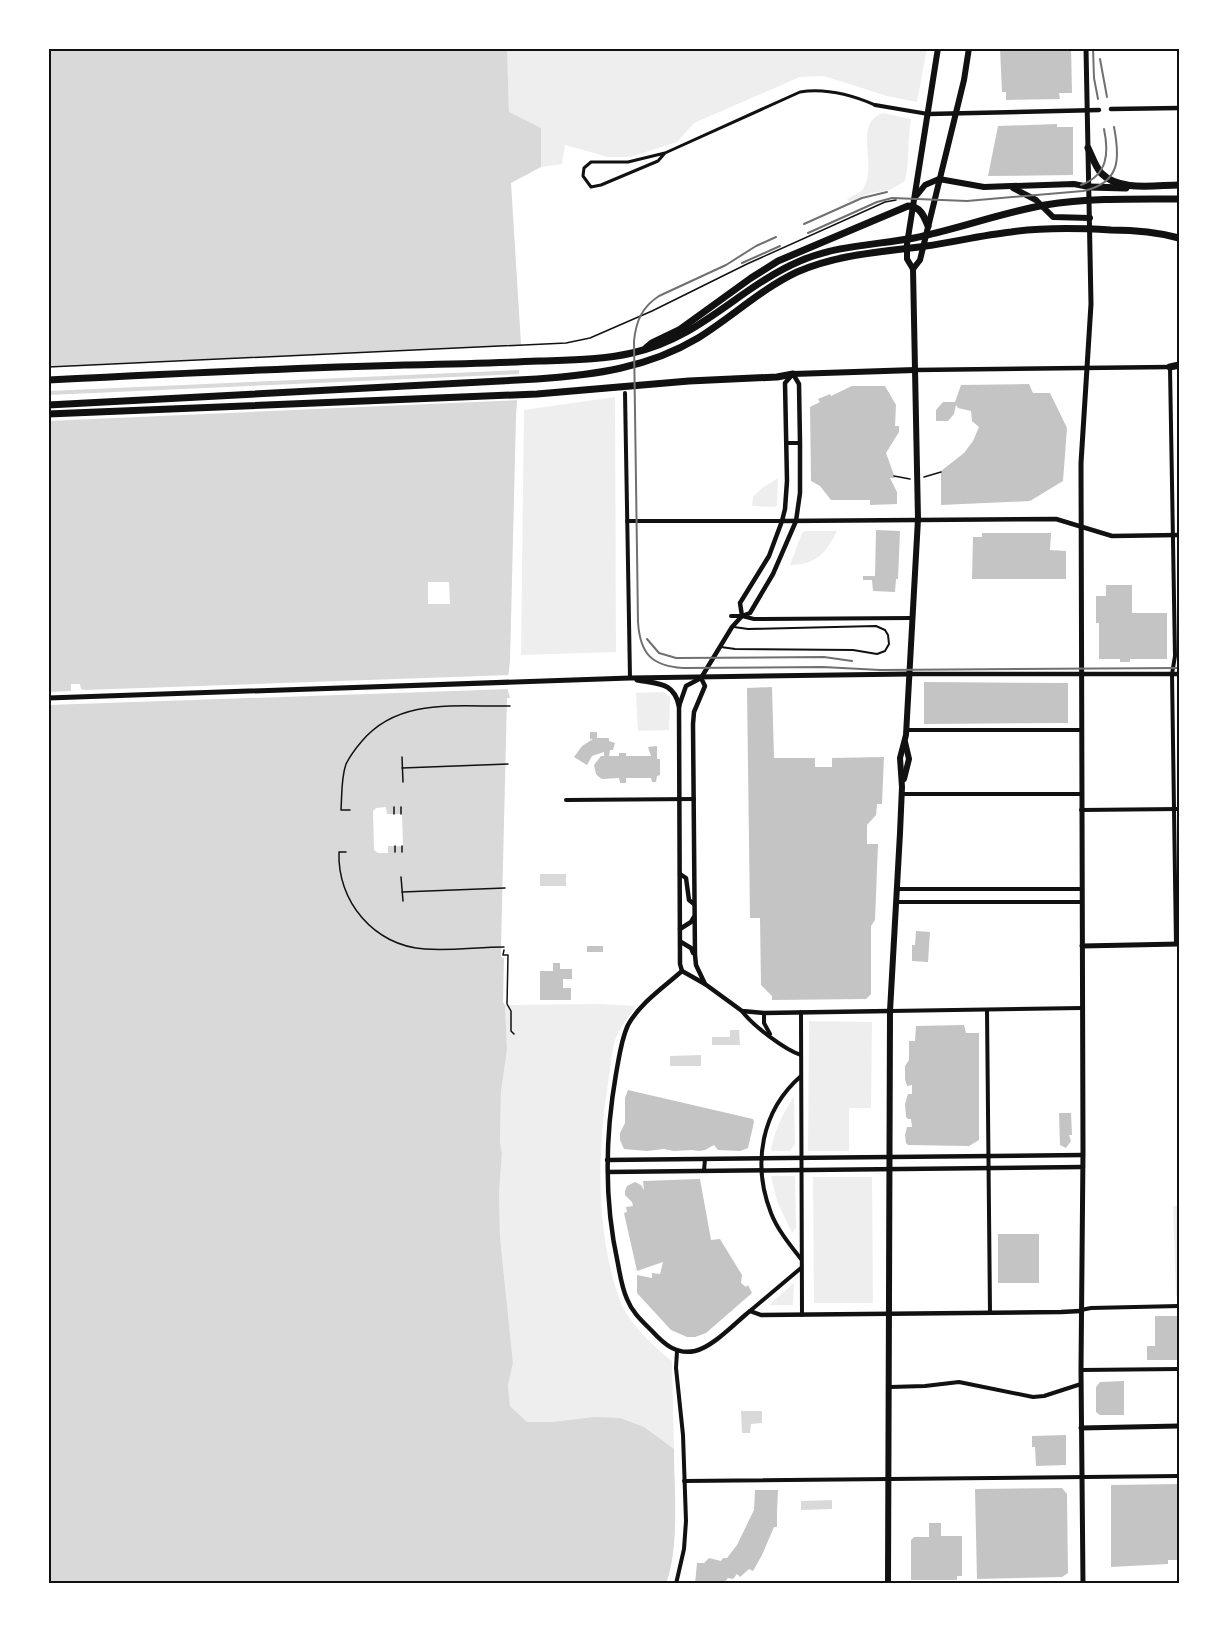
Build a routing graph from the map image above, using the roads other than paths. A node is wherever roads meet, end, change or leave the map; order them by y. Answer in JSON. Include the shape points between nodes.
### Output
{"nodes":[{"id":1,"x":938,"y":48,"type":"edge"},
{"id":2,"x":969,"y":48,"type":"edge"},
{"id":3,"x":1086,"y":48,"type":"edge"},
{"id":4,"x":875,"y":105,"type":"joint"},
{"id":5,"x":1179,"y":108,"type":"edge"},
{"id":6,"x":1111,"y":109,"type":"dead end"},
{"id":7,"x":1087,"y":110,"type":"junction"},
{"id":8,"x":1100,"y":110,"type":"dead end"},
{"id":9,"x":956,"y":111,"type":"junction"},
{"id":10,"x":928,"y":114,"type":"junction"},
{"id":11,"x":1088,"y":148,"type":"junction"},
{"id":12,"x":665,"y":153,"type":"junction"},
{"id":13,"x":939,"y":178,"type":"junction"},
{"id":14,"x":1141,"y":185,"type":"junction"},
{"id":15,"x":1179,"y":185,"type":"edge"},
{"id":16,"x":1089,"y":187,"type":"junction"},
{"id":17,"x":1012,"y":188,"type":"junction"},
{"id":18,"x":916,"y":195,"type":"junction"},
{"id":19,"x":1179,"y":199,"type":"edge"},
{"id":20,"x":914,"y":206,"type":"junction"},
{"id":21,"x":1090,"y":218,"type":"junction"},
{"id":22,"x":928,"y":225,"type":"junction"},
{"id":23,"x":1179,"y":238,"type":"edge"},
{"id":24,"x":913,"y":270,"type":"junction"},
{"id":25,"x":644,"y":350,"type":"junction"},
{"id":26,"x":1179,"y":366,"type":"edge"},
{"id":27,"x":1170,"y":367,"type":"junction"},
{"id":28,"x":1087,"y":368,"type":"junction"},
{"id":29,"x":915,"y":370,"type":"junction"},
{"id":30,"x":793,"y":374,"type":"junction"},
{"id":31,"x":48,"y":380,"type":"edge"},
{"id":32,"x":625,"y":393,"type":"dead end"},
{"id":33,"x":48,"y":405,"type":"edge"},
{"id":34,"x":48,"y":414,"type":"edge"},
{"id":35,"x":786,"y":443,"type":"junction"},
{"id":36,"x":800,"y":443,"type":"junction"},
{"id":37,"x":1171,"y":447,"type":"junction"},
{"id":38,"x":1179,"y":447,"type":"edge"},
{"id":39,"x":918,"y":519,"type":"junction"},
{"id":40,"x":627,"y":521,"type":"junction"},
{"id":41,"x":782,"y":521,"type":"junction"},
{"id":42,"x":796,"y":521,"type":"junction"},
{"id":43,"x":1081,"y":528,"type":"junction"},
{"id":44,"x":1179,"y":535,"type":"edge"},
{"id":45,"x":1173,"y":536,"type":"junction"},
{"id":46,"x":731,"y":616,"type":"dead end"},
{"id":47,"x":742,"y":616,"type":"junction"},
{"id":48,"x":912,"y":618,"type":"junction"},
{"id":49,"x":732,"y":627,"type":"junction"},
{"id":50,"x":719,"y":647,"type":"junction"},
{"id":51,"x":909,"y":674,"type":"junction"},
{"id":52,"x":1081,"y":674,"type":"junction"},
{"id":53,"x":1172,"y":674,"type":"junction"},
{"id":54,"x":1179,"y":674,"type":"edge"},
{"id":55,"x":630,"y":678,"type":"junction"},
{"id":56,"x":701,"y":678,"type":"junction"},
{"id":57,"x":48,"y":698,"type":"edge"},
{"id":58,"x":679,"y":706,"type":"junction"},
{"id":59,"x":1081,"y":729,"type":"junction"},
{"id":60,"x":906,"y":730,"type":"junction"},
{"id":61,"x":901,"y":791,"type":"junction"},
{"id":62,"x":1081,"y":794,"type":"junction"},
{"id":63,"x":680,"y":799,"type":"junction"},
{"id":64,"x":694,"y":799,"type":"junction"},
{"id":65,"x":566,"y":800,"type":"dead end"},
{"id":66,"x":1176,"y":809,"type":"edge"},
{"id":67,"x":1081,"y":810,"type":"junction"},
{"id":68,"x":680,"y":874,"type":"junction"},
{"id":69,"x":897,"y":889,"type":"junction"},
{"id":70,"x":1082,"y":889,"type":"junction"},
{"id":71,"x":896,"y":902,"type":"junction"},
{"id":72,"x":1082,"y":902,"type":"junction"},
{"id":73,"x":694,"y":904,"type":"junction"},
{"id":74,"x":695,"y":914,"type":"junction"},
{"id":75,"x":680,"y":929,"type":"junction"},
{"id":76,"x":681,"y":942,"type":"junction"},
{"id":77,"x":1178,"y":944,"type":"edge"},
{"id":78,"x":1082,"y":946,"type":"junction"},
{"id":79,"x":695,"y":955,"type":"junction"},
{"id":80,"x":682,"y":971,"type":"junction"},
{"id":81,"x":705,"y":984,"type":"junction"},
{"id":82,"x":1082,"y":1008,"type":"junction"},
{"id":83,"x":987,"y":1010,"type":"junction"},
{"id":84,"x":742,"y":1011,"type":"junction"},
{"id":85,"x":890,"y":1011,"type":"junction"},
{"id":86,"x":801,"y":1012,"type":"junction"},
{"id":87,"x":764,"y":1013,"type":"junction"},
{"id":88,"x":772,"y":1037,"type":"junction"},
{"id":89,"x":801,"y":1055,"type":"junction"},
{"id":90,"x":801,"y":1076,"type":"junction"},
{"id":91,"x":1083,"y":1155,"type":"junction"},
{"id":92,"x":989,"y":1156,"type":"junction"},
{"id":93,"x":890,"y":1157,"type":"junction"},
{"id":94,"x":801,"y":1158,"type":"junction"},
{"id":95,"x":705,"y":1159,"type":"junction"},
{"id":96,"x":762,"y":1159,"type":"junction"},
{"id":97,"x":608,"y":1160,"type":"junction"},
{"id":98,"x":1083,"y":1167,"type":"junction"},
{"id":99,"x":989,"y":1168,"type":"junction"},
{"id":100,"x":889,"y":1169,"type":"junction"},
{"id":101,"x":762,"y":1170,"type":"junction"},
{"id":102,"x":801,"y":1170,"type":"junction"},
{"id":103,"x":704,"y":1171,"type":"junction"},
{"id":104,"x":608,"y":1172,"type":"junction"},
{"id":105,"x":802,"y":1260,"type":"junction"},
{"id":106,"x":802,"y":1267,"type":"junction"},
{"id":107,"x":1179,"y":1306,"type":"edge"},
{"id":108,"x":750,"y":1311,"type":"junction"},
{"id":109,"x":1081,"y":1311,"type":"junction"},
{"id":110,"x":990,"y":1313,"type":"junction"},
{"id":111,"x":889,"y":1314,"type":"junction"},
{"id":112,"x":802,"y":1315,"type":"junction"},
{"id":113,"x":677,"y":1351,"type":"junction"},
{"id":114,"x":1179,"y":1369,"type":"edge"},
{"id":115,"x":1081,"y":1370,"type":"junction"},
{"id":116,"x":1081,"y":1384,"type":"junction"},
{"id":117,"x":890,"y":1387,"type":"junction"},
{"id":118,"x":1179,"y":1426,"type":"edge"},
{"id":119,"x":1081,"y":1428,"type":"junction"},
{"id":120,"x":1179,"y":1476,"type":"edge"},
{"id":121,"x":1082,"y":1477,"type":"junction"},
{"id":122,"x":889,"y":1478,"type":"junction"},
{"id":123,"x":684,"y":1481,"type":"junction"},
{"id":124,"x":676,"y":1584,"type":"edge"},
{"id":125,"x":888,"y":1584,"type":"edge"},
{"id":126,"x":1083,"y":1584,"type":"edge"}],
"edges":[{"from":1,"to":10,"type":"main road"},
{"from":2,"to":9,"type":"main road"},
{"from":3,"to":7,"type":"main road"},
{"from":4,"to":10,"type":"street"},
{"from":4,"to":12,"type":"street","via":[[825,91],[800,92]]},
{"from":5,"to":6,"type":"street"},
{"from":7,"to":8,"type":"street"},
{"from":7,"to":9,"type":"street"},
{"from":7,"to":11,"type":"main road"},
{"from":9,"to":10,"type":"street"},
{"from":9,"to":13,"type":"main road"},
{"from":10,"to":18,"type":"main road"},
{"from":11,"to":14,"type":"highway","via":[[1107,178]]},
{"from":11,"to":16,"type":"main road"},
{"from":12,"to":12,"type":"street","via":[[628,162],[591,162],[584,168],[583,176],[587,184],[601,185],[658,161]]},
{"from":13,"to":17,"type":"main road","via":[[979,187]]},
{"from":13,"to":18,"type":"main road"},
{"from":13,"to":22,"type":"main road"},
{"from":14,"to":15,"type":"highway"},
{"from":14,"to":16,"type":"highway"},
{"from":16,"to":17,"type":"main road","via":[[1074,184]]},
{"from":16,"to":21,"type":"main road"},
{"from":17,"to":21,"type":"main road","via":[[1036,200],[1050,216]]},
{"from":18,"to":20,"type":"main road"},
{"from":19,"to":25,"type":"highway","via":[[1056,204],[921,236],[835,249],[777,272],[688,332]]},
{"from":20,"to":22,"type":"highway"},
{"from":20,"to":24,"type":"main road","via":[[907,260]]},
{"from":20,"to":25,"type":"highway","via":[[778,261]]},
{"from":21,"to":28,"type":"main road"},
{"from":22,"to":24,"type":"main road","via":[[920,260]]},
{"from":23,"to":33,"type":"highway","via":[[1123,230],[1043,229],[832,260],[797,272],[666,355],[630,367],[581,375]]},
{"from":24,"to":29,"type":"main road"},
{"from":25,"to":31,"type":"highway","via":[[608,357],[501,363]]},
{"from":26,"to":27,"type":"highway"},
{"from":27,"to":28,"type":"street"},
{"from":27,"to":37,"type":"street"},
{"from":28,"to":29,"type":"street"},
{"from":28,"to":43,"type":"main road"},
{"from":29,"to":30,"type":"main road"},
{"from":29,"to":39,"type":"main road"},
{"from":30,"to":34,"type":"highway","via":[[537,394]]},
{"from":30,"to":35,"type":"street","via":[[785,383]]},
{"from":30,"to":36,"type":"street","via":[[799,384]]},
{"from":32,"to":40,"type":"street"},
{"from":35,"to":36,"type":"street"},
{"from":35,"to":41,"type":"street"},
{"from":36,"to":42,"type":"street"},
{"from":37,"to":38,"type":"street"},
{"from":37,"to":45,"type":"street"},
{"from":39,"to":42,"type":"street"},
{"from":39,"to":43,"type":"street","via":[[1056,519]]},
{"from":39,"to":48,"type":"main road"},
{"from":40,"to":41,"type":"street"},
{"from":40,"to":55,"type":"street"},
{"from":41,"to":42,"type":"street"},
{"from":41,"to":47,"type":"street","via":[[769,556],[740,603]]},
{"from":42,"to":47,"type":"street","via":[[773,574],[750,613]]},
{"from":43,"to":45,"type":"street","via":[[1112,536]]},
{"from":43,"to":52,"type":"main road"},
{"from":44,"to":45,"type":"street"},
{"from":45,"to":53,"type":"street"},
{"from":46,"to":47,"type":"street"},
{"from":47,"to":48,"type":"street"},
{"from":47,"to":49,"type":"street"},
{"from":48,"to":51,"type":"main road"},
{"from":49,"to":50,"type":"street"},
{"from":49,"to":50,"type":"lane","via":[[876,626],[885,630],[889,644],[877,654]]},
{"from":50,"to":56,"type":"street"},
{"from":51,"to":52,"type":"street"},
{"from":51,"to":56,"type":"main road"},
{"from":51,"to":60,"type":"main road"},
{"from":52,"to":53,"type":"street"},
{"from":52,"to":59,"type":"main road"},
{"from":53,"to":54,"type":"street"},
{"from":53,"to":66,"type":"street"},
{"from":55,"to":56,"type":"main road"},
{"from":55,"to":57,"type":"main road"},
{"from":55,"to":58,"type":"main road","via":[[671,689]]},
{"from":56,"to":58,"type":"street","via":[[686,686]]},
{"from":56,"to":64,"type":"street","via":[[705,686],[693,724]]},
{"from":58,"to":63,"type":"street"},
{"from":59,"to":60,"type":"street"},
{"from":59,"to":62,"type":"main road"},
{"from":60,"to":61,"type":"main road","via":[[900,758]]},
{"from":61,"to":62,"type":"street"},
{"from":61,"to":69,"type":"main road"},
{"from":62,"to":67,"type":"main road"},
{"from":63,"to":64,"type":"street"},
{"from":63,"to":65,"type":"street"},
{"from":63,"to":68,"type":"street"},
{"from":64,"to":73,"type":"street"},
{"from":66,"to":67,"type":"street"},
{"from":66,"to":77,"type":"street"},
{"from":67,"to":70,"type":"main road"},
{"from":68,"to":73,"type":"street","via":[[686,878],[689,900]]},
{"from":68,"to":75,"type":"street"},
{"from":69,"to":70,"type":"street"},
{"from":69,"to":71,"type":"main road"},
{"from":70,"to":72,"type":"main road"},
{"from":71,"to":72,"type":"street"},
{"from":71,"to":85,"type":"main road"},
{"from":72,"to":78,"type":"main road"},
{"from":73,"to":74,"type":"street"},
{"from":74,"to":75,"type":"street"},
{"from":74,"to":79,"type":"street"},
{"from":75,"to":76,"type":"street"},
{"from":76,"to":79,"type":"street"},
{"from":76,"to":80,"type":"street"},
{"from":77,"to":78,"type":"main road"},
{"from":78,"to":82,"type":"main road"},
{"from":79,"to":81,"type":"street"},
{"from":80,"to":81,"type":"street"},
{"from":80,"to":97,"type":"street","via":[[635,1015],[622,1041],[610,1108]]},
{"from":81,"to":84,"type":"street"},
{"from":82,"to":83,"type":"street"},
{"from":82,"to":91,"type":"main road"},
{"from":83,"to":85,"type":"street"},
{"from":83,"to":92,"type":"street"},
{"from":84,"to":87,"type":"street"},
{"from":84,"to":88,"type":"street"},
{"from":85,"to":86,"type":"street"},
{"from":85,"to":93,"type":"main road"},
{"from":86,"to":87,"type":"street"},
{"from":86,"to":89,"type":"street"},
{"from":87,"to":88,"type":"street","via":[[765,1026]]},
{"from":88,"to":89,"type":"street"},
{"from":89,"to":90,"type":"street"},
{"from":90,"to":94,"type":"street"},
{"from":90,"to":96,"type":"street","via":[[786,1089],[772,1114]]},
{"from":91,"to":92,"type":"street"},
{"from":91,"to":98,"type":"main road"},
{"from":92,"to":93,"type":"street"},
{"from":92,"to":99,"type":"street"},
{"from":93,"to":94,"type":"street"},
{"from":93,"to":100,"type":"main road"},
{"from":94,"to":96,"type":"street"},
{"from":94,"to":102,"type":"street"},
{"from":95,"to":96,"type":"street"},
{"from":95,"to":97,"type":"street"},
{"from":95,"to":103,"type":"street"},
{"from":96,"to":101,"type":"street"},
{"from":97,"to":104,"type":"street"},
{"from":98,"to":99,"type":"street"},
{"from":98,"to":109,"type":"main road"},
{"from":99,"to":100,"type":"street"},
{"from":99,"to":110,"type":"street"},
{"from":100,"to":102,"type":"street"},
{"from":100,"to":111,"type":"main road"},
{"from":101,"to":102,"type":"street"},
{"from":101,"to":103,"type":"street"},
{"from":101,"to":105,"type":"street","via":[[772,1215]]},
{"from":102,"to":105,"type":"street"},
{"from":103,"to":104,"type":"street"},
{"from":104,"to":113,"type":"street","via":[[614,1245],[627,1299],[661,1341]]},
{"from":105,"to":106,"type":"street"},
{"from":106,"to":108,"type":"street"},
{"from":106,"to":112,"type":"street"},
{"from":107,"to":109,"type":"street"},
{"from":108,"to":112,"type":"street","via":[[761,1315]]},
{"from":108,"to":113,"type":"street","via":[[701,1349]]},
{"from":109,"to":110,"type":"street"},
{"from":109,"to":115,"type":"main road"},
{"from":110,"to":111,"type":"street"},
{"from":111,"to":112,"type":"street"},
{"from":111,"to":117,"type":"main road"},
{"from":113,"to":123,"type":"street"},
{"from":114,"to":115,"type":"street"},
{"from":115,"to":116,"type":"main road"},
{"from":116,"to":117,"type":"street","via":[[1033,1397],[959,1382]]},
{"from":116,"to":119,"type":"main road"},
{"from":117,"to":122,"type":"main road"},
{"from":118,"to":119,"type":"main road"},
{"from":119,"to":121,"type":"main road"},
{"from":120,"to":121,"type":"street"},
{"from":121,"to":122,"type":"street"},
{"from":121,"to":126,"type":"main road"},
{"from":122,"to":123,"type":"street"},
{"from":122,"to":125,"type":"main road"},
{"from":123,"to":124,"type":"street","via":[[684,1549]]}]}
